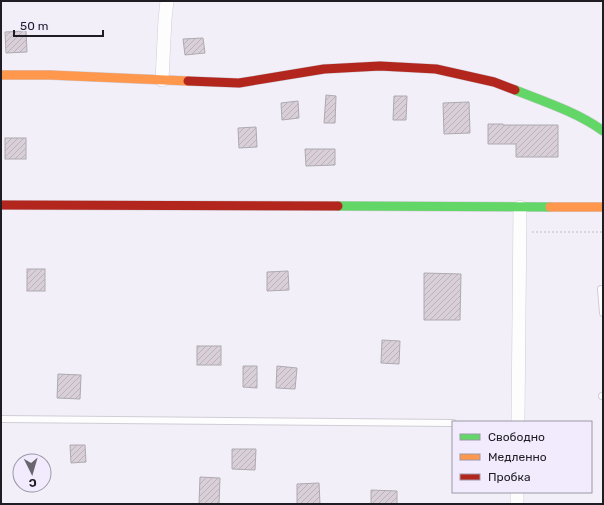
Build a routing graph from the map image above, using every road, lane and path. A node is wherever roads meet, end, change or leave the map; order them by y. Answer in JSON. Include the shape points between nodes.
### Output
{"nodes":[{"id":1,"x":167,"y":1,"type":"edge"},
{"id":2,"x":1,"y":74,"type":"edge"},
{"id":3,"x":162,"y":80,"type":"junction"},
{"id":4,"x":603,"y":131,"type":"edge"},
{"id":5,"x":1,"y":206,"type":"edge"},
{"id":6,"x":520,"y":207,"type":"junction"},
{"id":7,"x":603,"y":207,"type":"edge"},
{"id":8,"x":603,"y":232,"type":"edge"},
{"id":9,"x":520,"y":233,"type":"junction"},
{"id":10,"x":603,"y":289,"type":"edge"},
{"id":11,"x":603,"y":313,"type":"edge"},
{"id":12,"x":1,"y":419,"type":"edge"},
{"id":13,"x":518,"y":421,"type":"edge"},
{"id":14,"x":452,"y":423,"type":"edge"},
{"id":15,"x":517,"y":493,"type":"edge"},
{"id":16,"x":517,"y":504,"type":"edge"}],
"edges":[{"from":1,"to":3,"type":"street"},
{"from":2,"to":3,"type":"street"},
{"from":3,"to":4,"type":"street","via":[[239,83],[324,69],[380,66],[436,69],[494,82],[549,102]]},
{"from":5,"to":6,"type":"street"},
{"from":6,"to":7,"type":"street"},
{"from":6,"to":9,"type":"street"},
{"from":8,"to":9,"type":"path"},
{"from":9,"to":13,"type":"street"},
{"from":10,"to":11,"type":"lane"},
{"from":12,"to":14,"type":"lane"},
{"from":15,"to":16,"type":"street"}]}
